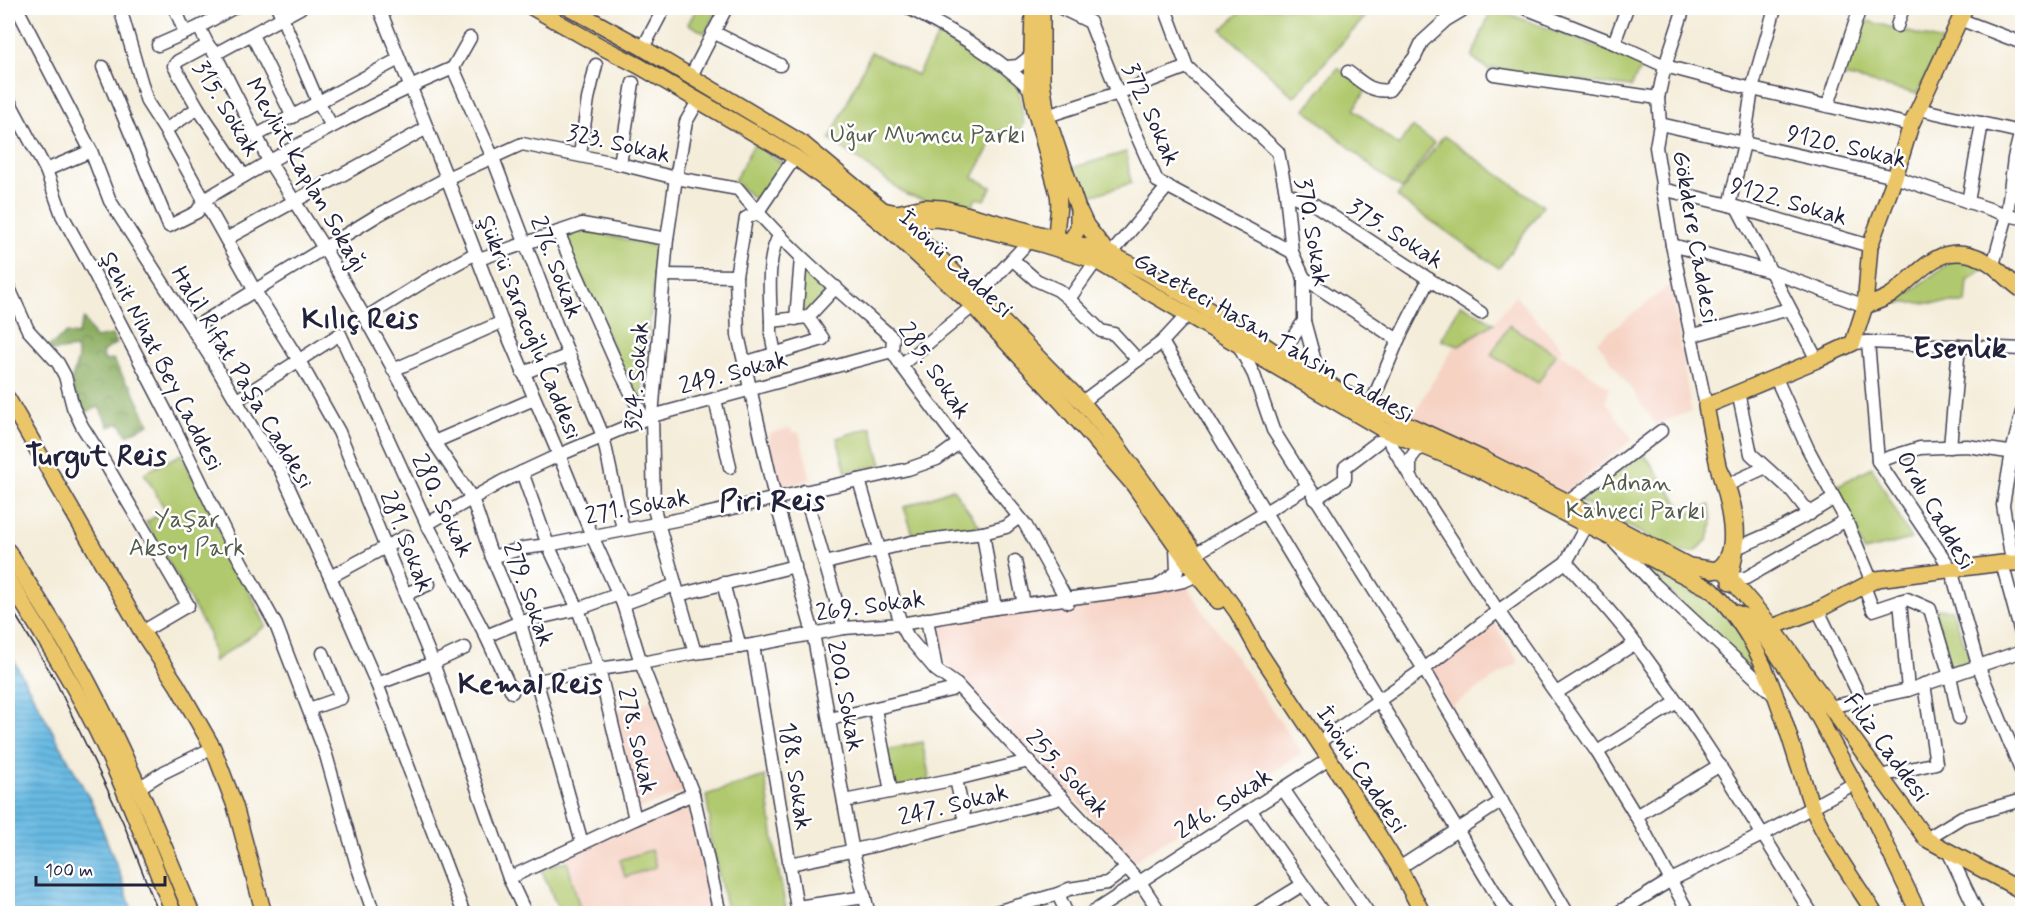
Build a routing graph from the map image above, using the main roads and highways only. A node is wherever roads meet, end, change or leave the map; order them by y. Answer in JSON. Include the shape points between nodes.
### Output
{"nodes":[{"id":1,"x":533,"y":8,"type":"edge"},
{"id":2,"x":570,"y":8,"type":"edge"},
{"id":3,"x":1033,"y":8,"type":"edge"},
{"id":4,"x":1042,"y":8,"type":"edge"},
{"id":5,"x":1962,"y":13,"type":"edge"},
{"id":6,"x":1078,"y":209,"type":"junction"},
{"id":7,"x":883,"y":210,"type":"junction"},
{"id":8,"x":911,"y":211,"type":"junction"},
{"id":9,"x":951,"y":221,"type":"junction"},
{"id":10,"x":898,"y":227,"type":"junction"},
{"id":11,"x":1052,"y":238,"type":"junction"},
{"id":12,"x":936,"y":254,"type":"junction"},
{"id":13,"x":1104,"y":256,"type":"junction"},
{"id":14,"x":2022,"y":290,"type":"edge"},
{"id":15,"x":975,"y":302,"type":"junction"},
{"id":16,"x":1865,"y":306,"type":"junction"},
{"id":17,"x":8,"y":399,"type":"edge"},
{"id":18,"x":1706,"y":406,"type":"joint"},
{"id":19,"x":1719,"y":469,"type":"junction"},
{"id":20,"x":1733,"y":549,"type":"junction"},
{"id":21,"x":8,"y":551,"type":"edge"},
{"id":22,"x":2012,"y":563,"type":"edge"},
{"id":23,"x":1698,"y":567,"type":"junction"},
{"id":24,"x":1202,"y":573,"type":"junction"},
{"id":25,"x":1724,"y":574,"type":"junction"},
{"id":26,"x":8,"y":579,"type":"edge"},
{"id":27,"x":1712,"y":590,"type":"junction"},
{"id":28,"x":1733,"y":612,"type":"junction"},
{"id":29,"x":1753,"y":619,"type":"junction"},
{"id":30,"x":1772,"y":627,"type":"junction"},
{"id":31,"x":2022,"y":891,"type":"edge"},
{"id":32,"x":174,"y":914,"type":"edge"},
{"id":33,"x":192,"y":914,"type":"edge"},
{"id":34,"x":264,"y":914,"type":"edge"},
{"id":35,"x":1423,"y":914,"type":"edge"},
{"id":36,"x":1875,"y":914,"type":"edge"},
{"id":37,"x":1919,"y":914,"type":"edge"}],
"edges":[{"from":1,"to":10,"type":"main road","name":"İnönü Caddesi","via":[[795,157],[857,203]]},
{"from":2,"to":7,"type":"main road","name":"İnönü Caddesi","via":[[802,144]]},
{"from":3,"to":11,"type":"main road","via":[[1031,90],[1060,205]]},
{"from":4,"to":6,"type":"main road","via":[[1042,81],[1047,117]]},
{"from":5,"to":16,"type":"main road","name":"Ordu Caddesi","via":[[1911,125],[1870,246]]},
{"from":6,"to":11,"type":"main road","via":[[1078,229]]},
{"from":6,"to":13,"type":"main road"},
{"from":7,"to":8,"type":"main road","name":"Gazeteci Hasan Tahsin Caddesi"},
{"from":7,"to":10,"type":"main road","name":"İnönü Caddesi"},
{"from":8,"to":10,"type":"main road"},
{"from":8,"to":11,"type":"main road","name":"Gazeteci Hasan Tahsin Caddesi","via":[[943,208]]},
{"from":9,"to":10,"type":"main road","name":"Gazeteci Hasan Tahsin Caddesi","via":[[921,220]]},
{"from":9,"to":11,"type":"main road","name":"Gazeteci Hasan Tahsin Caddesi"},
{"from":9,"to":12,"type":"main road","via":[[933,232]]},
{"from":10,"to":12,"type":"main road","name":"İnönü Caddesi"},
{"from":10,"to":15,"type":"main road","name":"İnönü Caddesi"},
{"from":11,"to":13,"type":"main road","name":"Gazeteci Hasan Tahsin Caddesi"},
{"from":12,"to":15,"type":"main road","name":"İnönü Caddesi"},
{"from":13,"to":23,"type":"main road","name":"Gazeteci Hasan Tahsin Caddesi","via":[[1166,284],[1370,407],[1568,501],[1680,562]]},
{"from":13,"to":27,"type":"main road","name":"Gazeteci Hasan Tahsin Caddesi","via":[[1380,435],[1427,447],[1478,469]]},
{"from":14,"to":16,"type":"main road","via":[[1993,264],[1955,251],[1938,256],[1888,297]]},
{"from":15,"to":24,"type":"main road","name":"İnönü Caddesi","via":[[1133,484],[1176,545]]},
{"from":15,"to":24,"type":"main road","name":"İnönü Caddesi","via":[[1082,402],[1109,434],[1196,554]]},
{"from":16,"to":18,"type":"main road","name":"Ordu Caddesi","via":[[1861,343]]},
{"from":17,"to":34,"type":"main road","via":[[213,748],[235,806]]},
{"from":18,"to":19,"type":"main road","name":"Gökdere Caddesi"},
{"from":19,"to":20,"type":"main road","name":"Gökdere Caddesi"},
{"from":19,"to":20,"type":"main road","name":"Gökdere Caddesi","via":[[1736,521]]},
{"from":20,"to":23,"type":"main road"},
{"from":20,"to":25,"type":"main road","name":"Gökdere Caddesi"},
{"from":21,"to":33,"type":"main road","via":[[88,682],[140,787]]},
{"from":22,"to":30,"type":"main road","via":[[1877,579],[1818,610]]},
{"from":23,"to":25,"type":"main road","name":"Gazeteci Hasan Tahsin Caddesi"},
{"from":24,"to":35,"type":"main road","name":"İnönü Caddesi","via":[[1318,742],[1399,868]]},
{"from":25,"to":27,"type":"main road","via":[[1726,590]]},
{"from":25,"to":29,"type":"main road"},
{"from":25,"to":30,"type":"main road","name":"Filiz Caddesi"},
{"from":26,"to":32,"type":"main road","via":[[96,731]]},
{"from":27,"to":28,"type":"main road","name":"Gazeteci Hasan Tahsin Caddesi"},
{"from":28,"to":29,"type":"main road"},
{"from":28,"to":36,"type":"main road","name":"Gazeteci Hasan Tahsin Caddesi","via":[[1757,649],[1826,837]]},
{"from":29,"to":30,"type":"main road"},
{"from":29,"to":37,"type":"main road","via":[[1814,707]]},
{"from":30,"to":31,"type":"main road","name":"Filiz Caddesi","via":[[1926,839]]}]}
